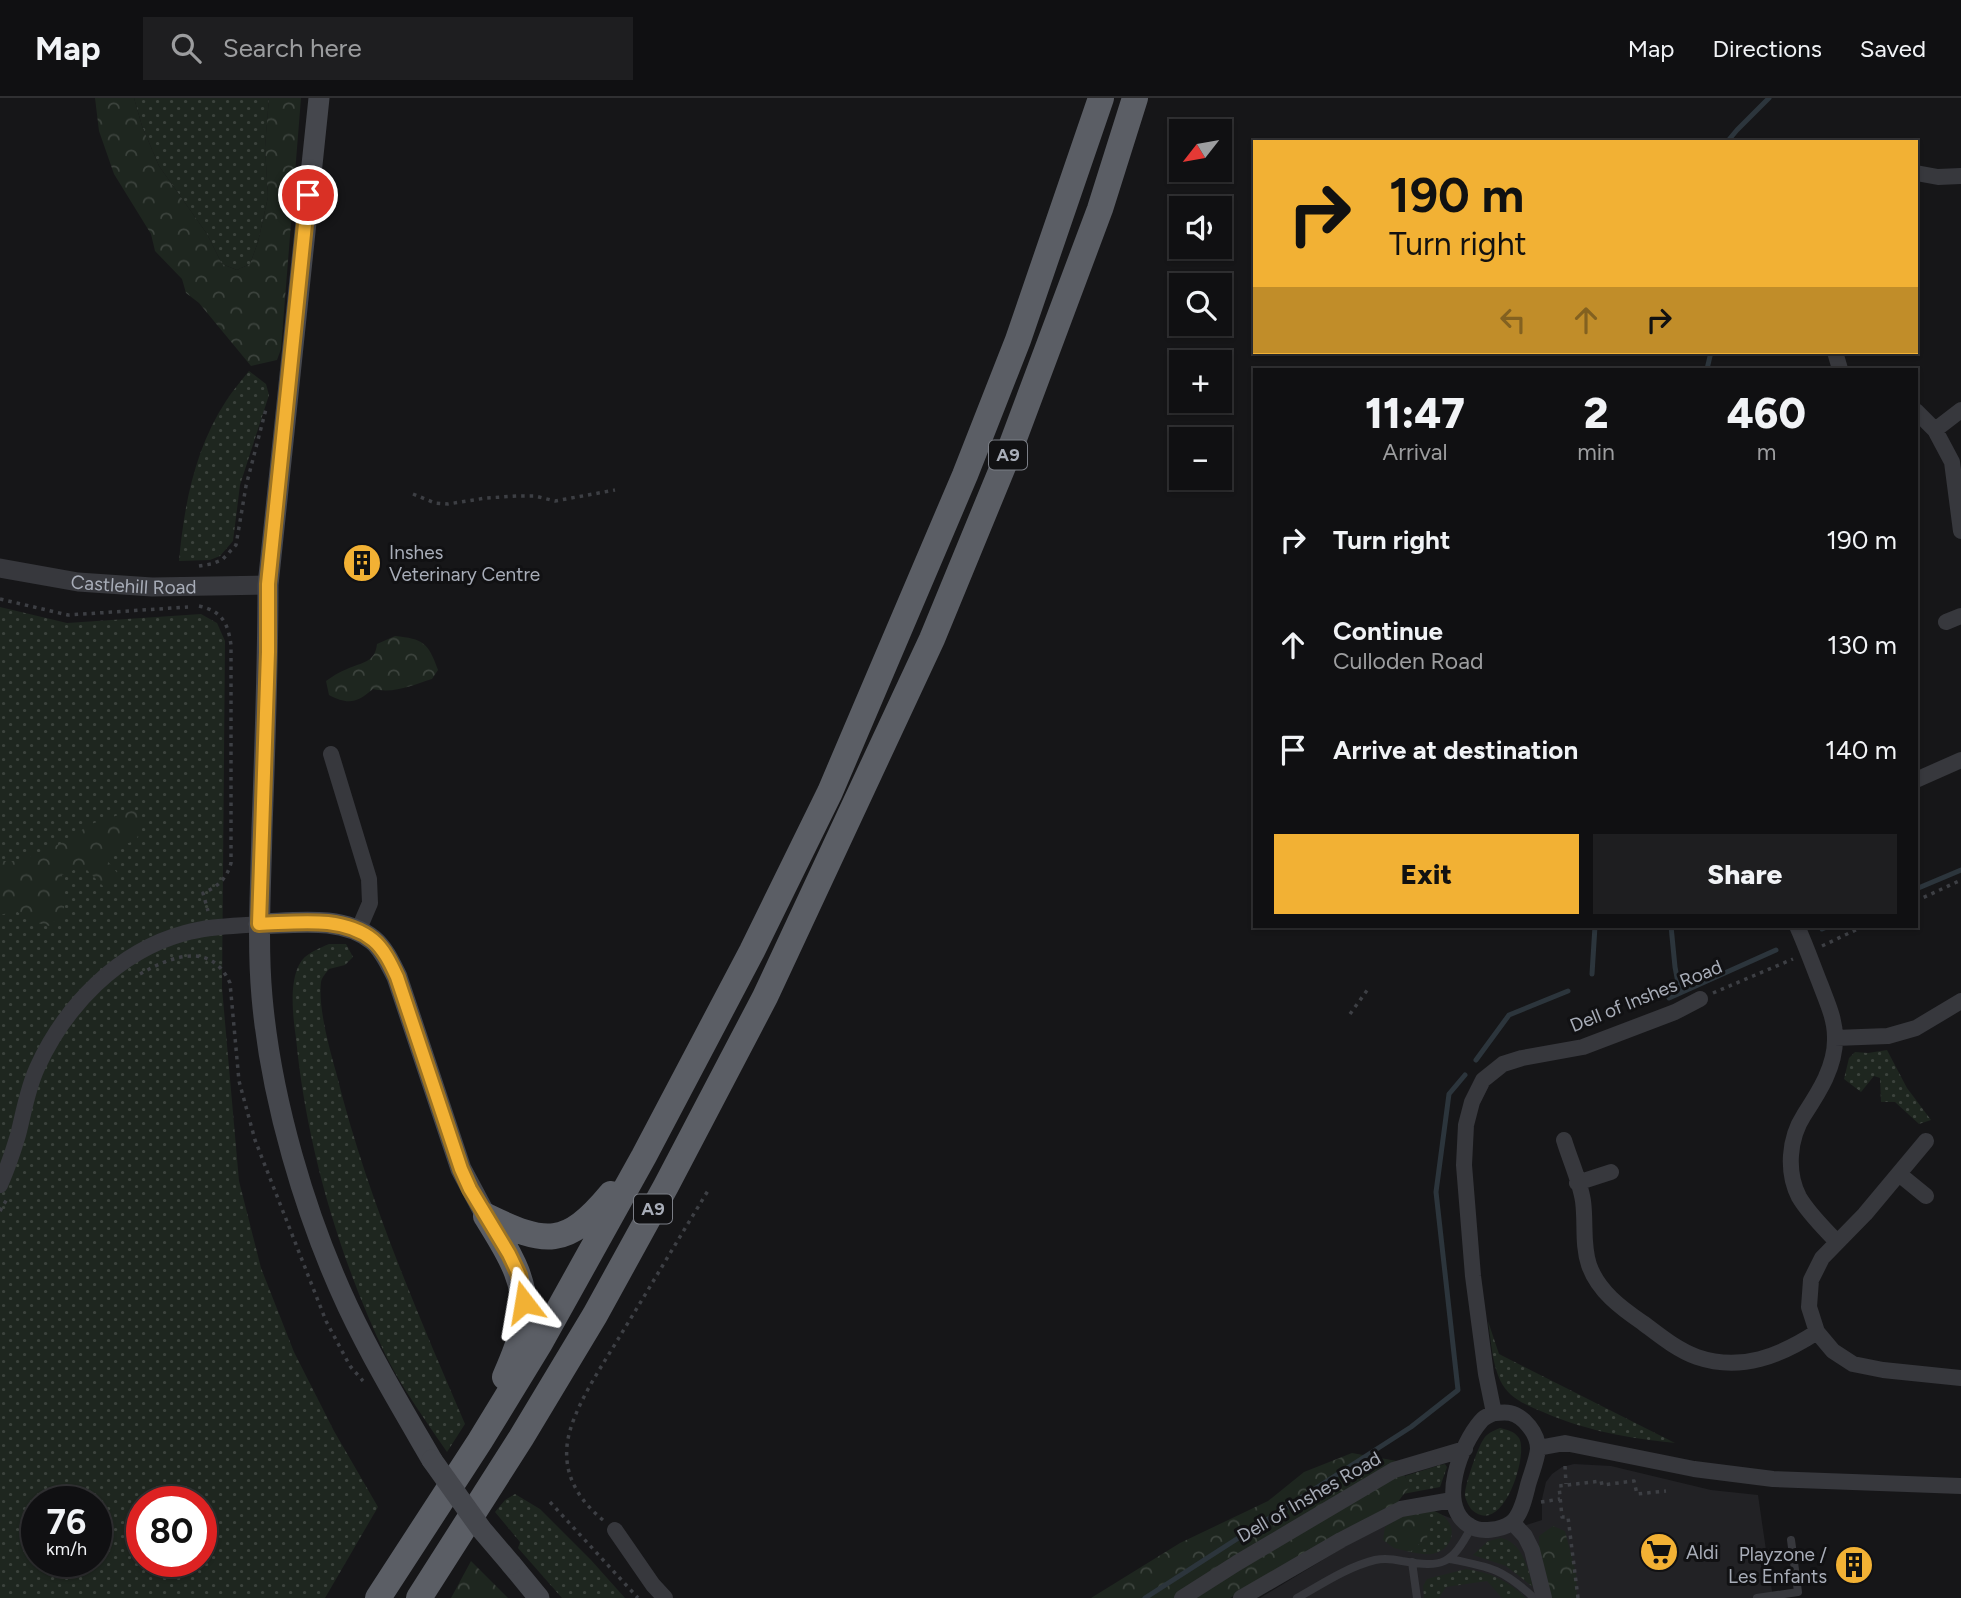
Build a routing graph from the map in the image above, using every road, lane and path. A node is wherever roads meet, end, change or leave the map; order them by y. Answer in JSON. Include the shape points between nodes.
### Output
{"nodes":[{"id":1,"x":319,"y":98,"type":"edge"},
{"id":2,"x":1101,"y":98,"type":"edge"},
{"id":3,"x":1135,"y":98,"type":"edge"},
{"id":4,"x":1918,"y":173,"type":"edge"},
{"id":5,"x":1961,"y":176,"type":"edge"},
{"id":6,"x":1961,"y":410,"type":"edge"},
{"id":7,"x":1918,"y":413,"type":"edge"},
{"id":8,"x":1935,"y":430,"type":"junction"},
{"id":9,"x":615,"y":490,"type":"dead end"},
{"id":10,"x":413,"y":494,"type":"dead end"},
{"id":11,"x":1961,"y":531,"type":"edge"},
{"id":12,"x":0,"y":568,"type":"edge"},
{"id":13,"x":268,"y":584,"type":"junction"},
{"id":14,"x":0,"y":599,"type":"edge"},
{"id":15,"x":331,"y":754,"type":"dead end"},
{"id":16,"x":1961,"y":760,"type":"edge"},
{"id":17,"x":1918,"y":779,"type":"edge"},
{"id":18,"x":1961,"y":880,"type":"edge"},
{"id":19,"x":204,"y":893,"type":"dead end"},
{"id":20,"x":1918,"y":900,"type":"edge"},
{"id":21,"x":259,"y":924,"type":"junction"},
{"id":22,"x":1798,"y":928,"type":"edge"},
{"id":23,"x":1860,"y":928,"type":"edge"},
{"id":24,"x":358,"y":931,"type":"junction"},
{"id":25,"x":1808,"y":952,"type":"junction"},
{"id":26,"x":202,"y":956,"type":"dead end"},
{"id":27,"x":133,"y":977,"type":"dead end"},
{"id":28,"x":1368,"y":989,"type":"dead end"},
{"id":29,"x":1700,"y":999,"type":"joint"},
{"id":30,"x":1961,"y":1001,"type":"edge"},
{"id":31,"x":1350,"y":1014,"type":"dead end"},
{"id":32,"x":1835,"y":1038,"type":"junction"},
{"id":33,"x":1564,"y":1140,"type":"dead end"},
{"id":34,"x":1926,"y":1141,"type":"dead end"},
{"id":35,"x":644,"y":1156,"type":"junction"},
{"id":36,"x":1611,"y":1172,"type":"dead end"},
{"id":37,"x":1899,"y":1174,"type":"junction"},
{"id":38,"x":1577,"y":1183,"type":"junction"},
{"id":39,"x":709,"y":1189,"type":"dead end"},
{"id":40,"x":4,"y":1192,"type":"edge"},
{"id":41,"x":1926,"y":1196,"type":"dead end"},
{"id":42,"x":0,"y":1211,"type":"edge"},
{"id":43,"x":486,"y":1216,"type":"junction"},
{"id":44,"x":1837,"y":1242,"type":"junction"},
{"id":45,"x":1817,"y":1332,"type":"junction"},
{"id":46,"x":1961,"y":1378,"type":"edge"},
{"id":47,"x":1494,"y":1413,"type":"junction"},
{"id":48,"x":480,"y":1441,"type":"junction"},
{"id":49,"x":1465,"y":1448,"type":"junction"},
{"id":50,"x":1538,"y":1448,"type":"junction"},
{"id":51,"x":1565,"y":1466,"type":"dead end"},
{"id":52,"x":1566,"y":1485,"type":"junction"},
{"id":53,"x":1961,"y":1486,"type":"edge"},
{"id":54,"x":1666,"y":1491,"type":"dead end"},
{"id":55,"x":1560,"y":1499,"type":"junction"},
{"id":56,"x":1452,"y":1500,"type":"junction"},
{"id":57,"x":550,"y":1502,"type":"dead end"},
{"id":58,"x":1541,"y":1502,"type":"dead end"},
{"id":59,"x":1512,"y":1522,"type":"junction"},
{"id":60,"x":1471,"y":1528,"type":"junction"},
{"id":61,"x":615,"y":1530,"type":"joint"},
{"id":62,"x":1791,"y":1540,"type":"dead end"},
{"id":63,"x":1450,"y":1559,"type":"junction"},
{"id":64,"x":1412,"y":1562,"type":"junction"},
{"id":65,"x":1798,"y":1595,"type":"edge"},
{"id":66,"x":378,"y":1598,"type":"edge"},
{"id":67,"x":419,"y":1598,"type":"edge"},
{"id":68,"x":539,"y":1598,"type":"edge"},
{"id":69,"x":638,"y":1598,"type":"edge"},
{"id":70,"x":665,"y":1598,"type":"edge"},
{"id":71,"x":1182,"y":1598,"type":"edge"},
{"id":72,"x":1241,"y":1598,"type":"edge"},
{"id":73,"x":1297,"y":1598,"type":"edge"},
{"id":74,"x":1417,"y":1598,"type":"edge"},
{"id":75,"x":1534,"y":1598,"type":"edge"},
{"id":76,"x":1544,"y":1598,"type":"edge"},
{"id":77,"x":1578,"y":1598,"type":"edge"},
{"id":78,"x":1756,"y":1598,"type":"edge"}],
"edges":[{"from":1,"to":13,"type":"main road"},
{"from":2,"to":35,"type":"highway","number":"A9","via":[[1018,340],[830,792]]},
{"from":3,"to":67,"type":"highway","number":"A9","via":[[1100,209],[1009,452],[932,639],[765,997],[595,1315]]},
{"from":4,"to":5,"type":"street"},
{"from":6,"to":8,"type":"street"},
{"from":7,"to":8,"type":"street"},
{"from":8,"to":11,"type":"street","via":[[1952,462]]},
{"from":9,"to":10,"type":"path","via":[[555,501],[517,496],[447,504]]},
{"from":12,"to":13,"type":"street","name":"Castlehill Road","via":[[78,582],[152,587]]},
{"from":13,"to":21,"type":"main road"},
{"from":14,"to":19,"type":"path","via":[[68,615],[198,606],[219,613],[229,628],[231,645],[231,863],[225,878]]},
{"from":15,"to":24,"type":"street","via":[[369,879],[370,903]]},
{"from":16,"to":17,"type":"street"},
{"from":18,"to":20,"type":"path"},
{"from":21,"to":24,"type":"main road","via":[[314,922]]},
{"from":21,"to":40,"type":"street","via":[[185,933],[143,950],[106,975],[77,1003],[37,1069],[24,1103]]},
{"from":21,"to":68,"type":"main road","bridge":true,"via":[[262,998],[294,1164],[348,1306],[432,1460]]},
{"from":22,"to":25,"type":"street"},
{"from":23,"to":25,"type":"path","name":"Dell of Inshes Road"},
{"from":24,"to":43,"type":"main road","via":[[374,941],[397,977],[461,1169]]},
{"from":25,"to":29,"type":"path","name":"Dell of Inshes Road"},
{"from":25,"to":32,"type":"street","via":[[1832,1014]]},
{"from":26,"to":27,"type":"path","via":[[174,959]]},
{"from":28,"to":31,"type":"path"},
{"from":29,"to":47,"type":"street","name":"Dell of Inshes Road","via":[[1583,1047],[1503,1064],[1483,1080],[1472,1102],[1464,1165],[1473,1276]]},
{"from":30,"to":32,"type":"street","via":[[1916,1028],[1888,1036]]},
{"from":32,"to":44,"type":"street","via":[[1824,1083],[1794,1134],[1791,1152],[1798,1195]]},
{"from":33,"to":38,"type":"street"},
{"from":34,"to":37,"type":"street"},
{"from":35,"to":43,"type":"highway","number":"A9","via":[[596,1212],[564,1234],[531,1236]]},
{"from":35,"to":48,"type":"highway","number":"A9"},
{"from":36,"to":38,"type":"street"},
{"from":37,"to":41,"type":"street"},
{"from":37,"to":44,"type":"street"},
{"from":38,"to":45,"type":"street","via":[[1584,1242],[1600,1286],[1616,1304],[1675,1346],[1696,1357],[1751,1362],[1776,1355]]},
{"from":39,"to":61,"type":"path","via":[[588,1390],[569,1432],[568,1471],[576,1491]]},
{"from":40,"to":42,"type":"path"},
{"from":43,"to":48,"type":"highway","number":"A9","via":[[519,1275],[524,1302],[523,1327]]},
{"from":44,"to":45,"type":"street","via":[[1811,1280],[1808,1307]]},
{"from":45,"to":46,"type":"street","via":[[1833,1351],[1853,1364]]},
{"from":47,"to":49,"type":"street","via":[[1482,1419]]},
{"from":47,"to":50,"type":"street","via":[[1511,1413],[1522,1419]]},
{"from":48,"to":66,"type":"highway","number":"A9"},
{"from":49,"to":56,"type":"street"},
{"from":49,"to":71,"type":"street","name":"Dell of Inshes Road","via":[[1394,1470]]},
{"from":50,"to":53,"type":"street","via":[[1565,1443],[1694,1469],[1773,1479]]},
{"from":50,"to":59,"type":"street","via":[[1522,1505]]},
{"from":51,"to":52,"type":"path"},
{"from":52,"to":54,"type":"path","via":[[1634,1480],[1637,1494]]},
{"from":52,"to":55,"type":"path","via":[[1559,1486]]},
{"from":55,"to":58,"type":"path"},
{"from":55,"to":77,"type":"path","via":[[1562,1517],[1568,1517]]},
{"from":56,"to":60,"type":"street"},
{"from":56,"to":72,"type":"street","via":[[1401,1509]]},
{"from":57,"to":69,"type":"path"},
{"from":59,"to":60,"type":"street","via":[[1493,1530]]},
{"from":59,"to":76,"type":"street","via":[[1532,1550]]},
{"from":60,"to":63,"type":"lane"},
{"from":61,"to":70,"type":"street"},
{"from":62,"to":65,"type":"lane"},
{"from":63,"to":64,"type":"lane"},
{"from":63,"to":75,"type":"lane","via":[[1493,1568]]},
{"from":64,"to":73,"type":"lane","via":[[1376,1559]]},
{"from":64,"to":74,"type":"lane"},
{"from":65,"to":78,"type":"lane"}]}
